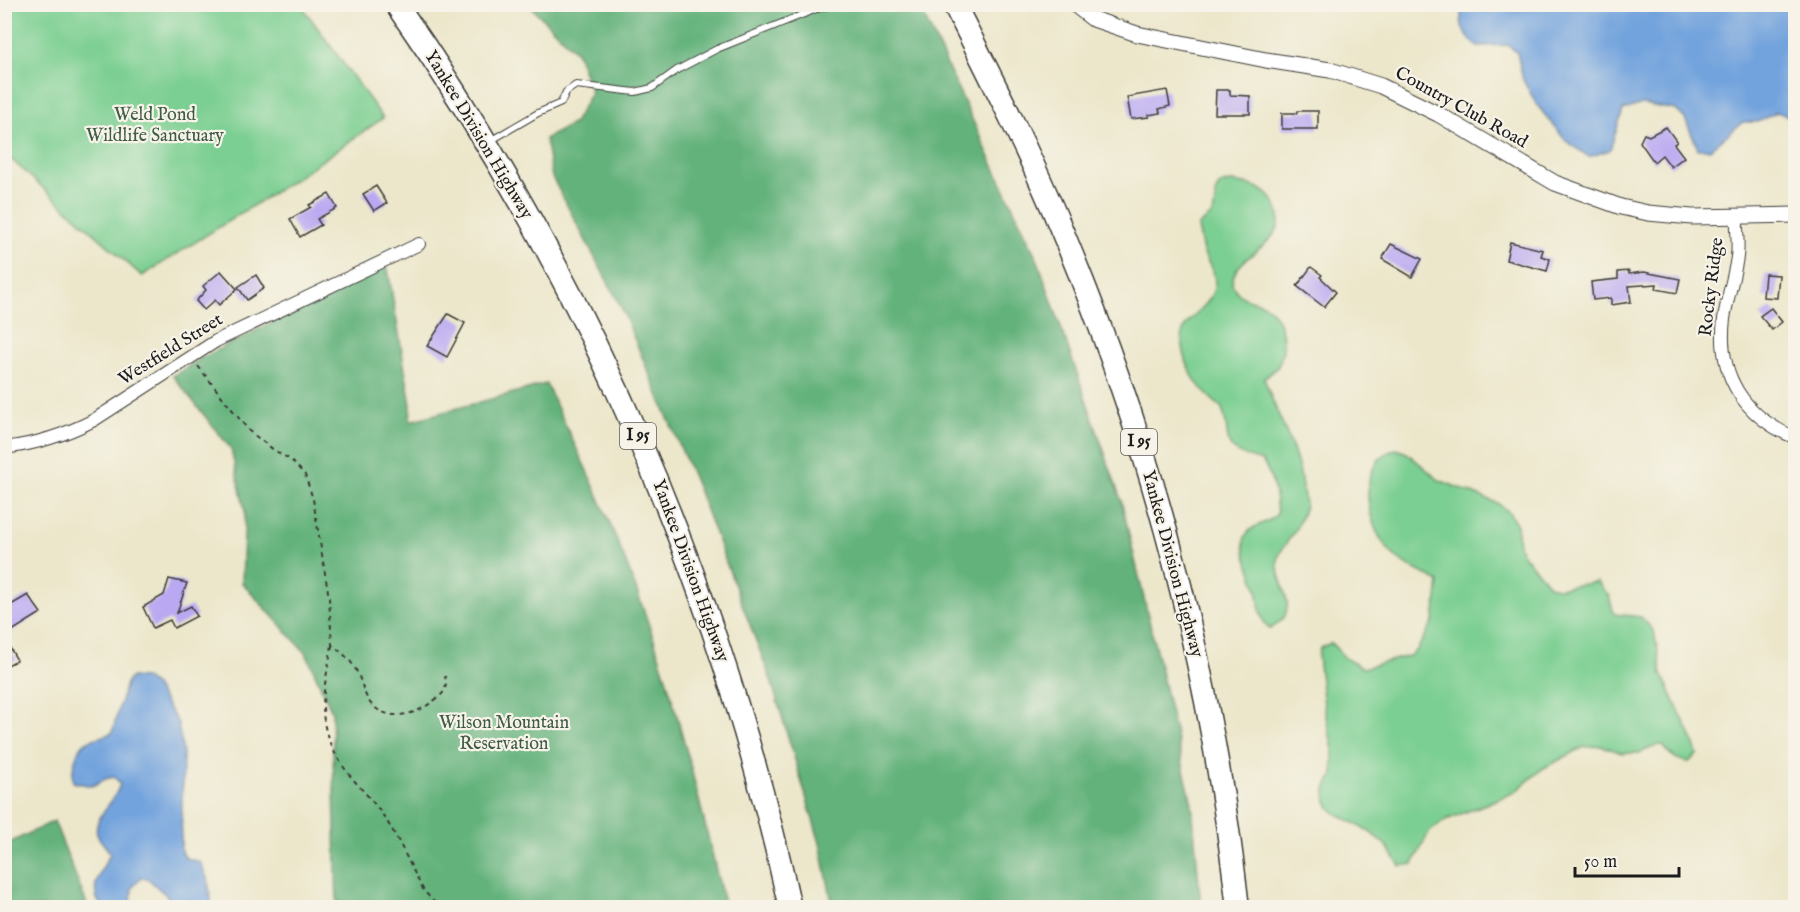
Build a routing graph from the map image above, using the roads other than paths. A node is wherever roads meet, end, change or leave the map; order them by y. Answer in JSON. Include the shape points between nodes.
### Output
{"nodes":[{"id":1,"x":396,"y":4,"type":"edge"},
{"id":2,"x":834,"y":4,"type":"edge"},
{"id":3,"x":954,"y":4,"type":"edge"},
{"id":4,"x":1074,"y":4,"type":"edge"},
{"id":5,"x":486,"y":143,"type":"junction"},
{"id":6,"x":1737,"y":215,"type":"junction"},
{"id":7,"x":1796,"y":215,"type":"edge"},
{"id":8,"x":419,"y":244,"type":"dead end"},
{"id":9,"x":1796,"y":438,"type":"edge"},
{"id":10,"x":4,"y":448,"type":"edge"},
{"id":11,"x":790,"y":908,"type":"edge"},
{"id":12,"x":1238,"y":908,"type":"edge"}],
"edges":[{"from":1,"to":5,"type":"highway","name":"Yankee Division Highway","number":"I 95"},
{"from":2,"to":5,"type":"lane","via":[[717,49],[652,88],[635,92],[576,85],[566,92],[561,103]]},
{"from":3,"to":12,"type":"highway","name":"Yankee Division Highway","number":"I 95","via":[[1064,235],[1135,426],[1176,572],[1205,698]]},
{"from":4,"to":6,"type":"street","name":"Country Club Road","via":[[1093,19],[1137,34],[1330,70],[1381,86],[1438,114],[1555,183],[1621,207],[1692,217]]},
{"from":5,"to":11,"type":"highway","name":"Yankee Division Highway","number":"I 95","via":[[586,326],[674,524],[742,720]]},
{"from":6,"to":7,"type":"street","name":"Country Club Road"},
{"from":6,"to":9,"type":"street","name":"Rocky Ridge","via":[[1737,254],[1723,332],[1728,374],[1756,415],[1774,429]]},
{"from":8,"to":10,"type":"street","name":"Westfield Street","via":[[216,341],[74,430],[46,441]]}]}
